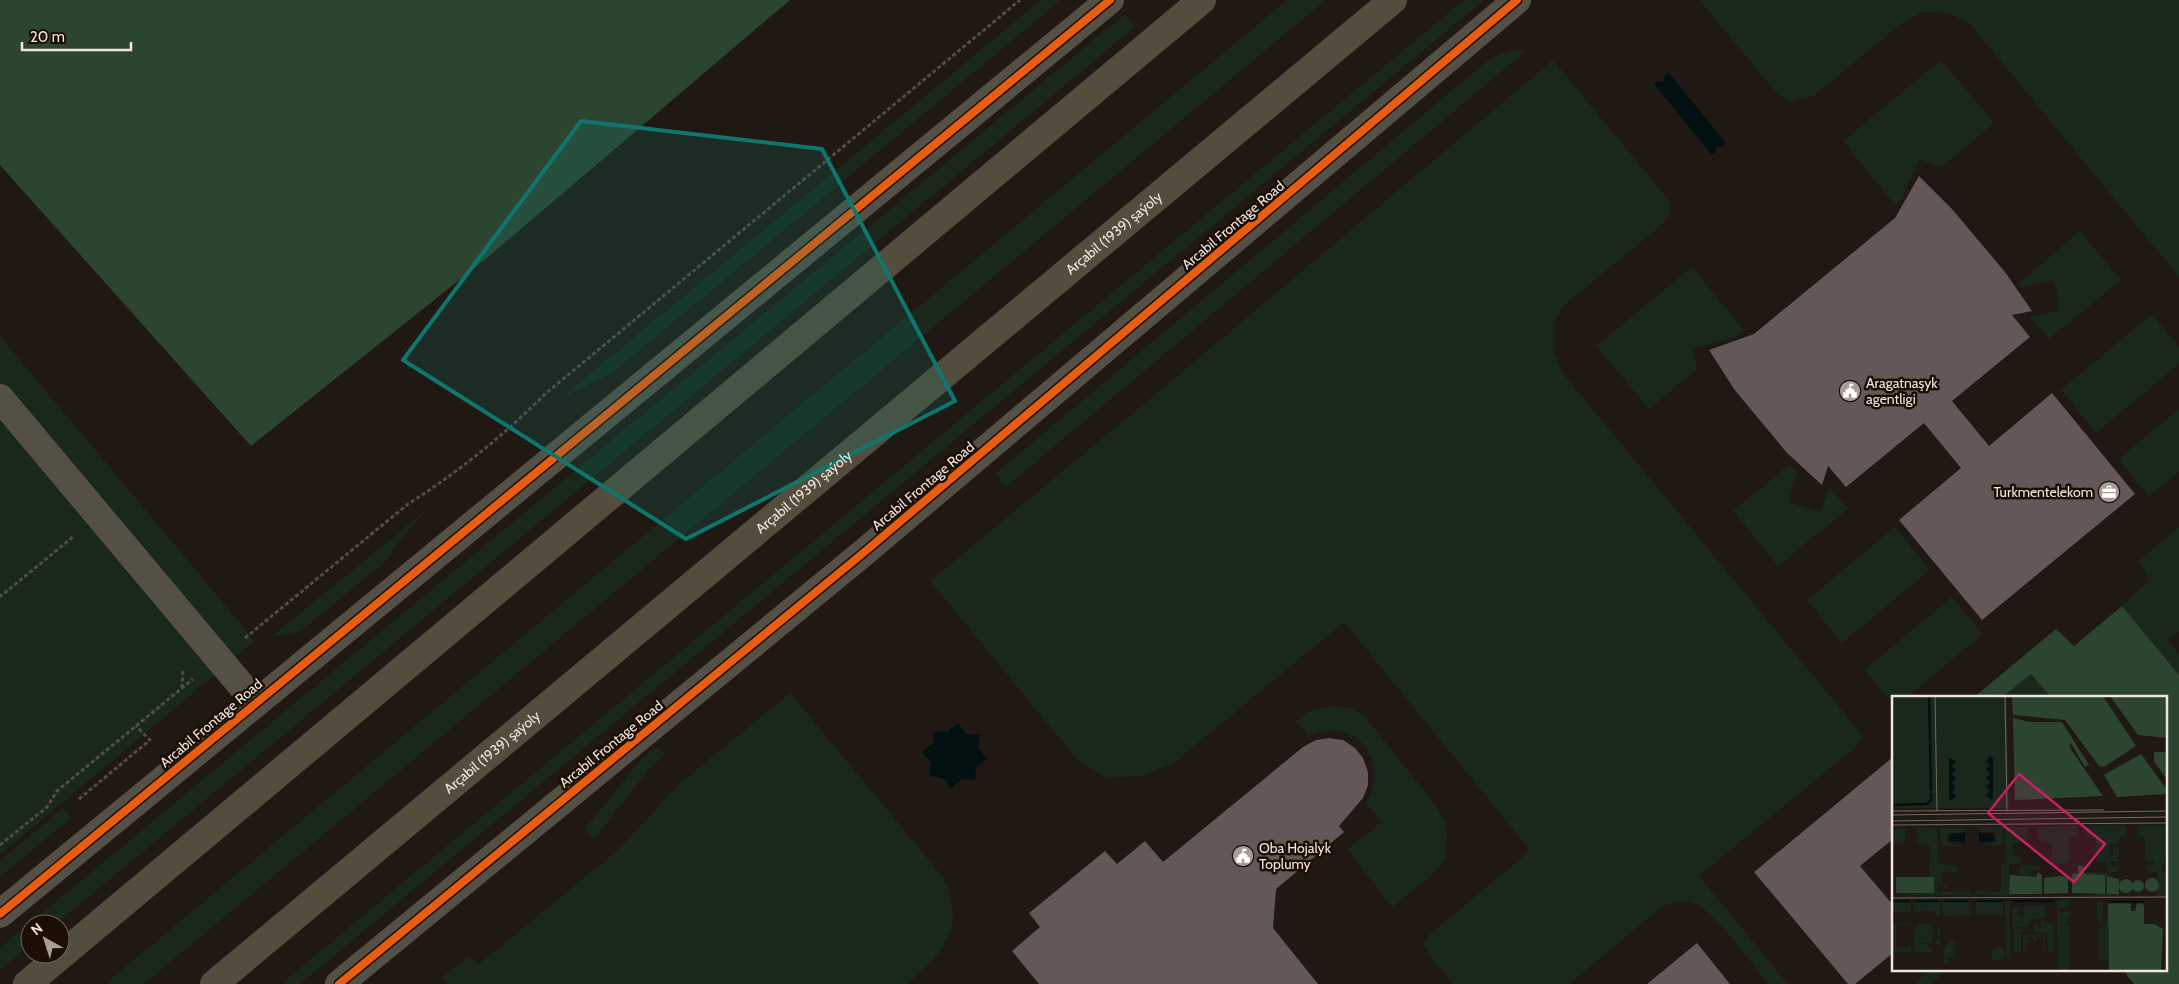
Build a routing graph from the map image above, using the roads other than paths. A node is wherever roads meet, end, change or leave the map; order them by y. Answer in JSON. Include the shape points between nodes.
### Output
{"nodes":[{"id":1,"x":1110,"y":0,"type":"edge"},
{"id":2,"x":1202,"y":0,"type":"edge"},
{"id":3,"x":1393,"y":0,"type":"edge"},
{"id":4,"x":1518,"y":0,"type":"edge"},
{"id":5,"x":0,"y":398,"type":"edge"},
{"id":6,"x":256,"y":703,"type":"junction"},
{"id":7,"x":0,"y":914,"type":"edge"},
{"id":8,"x":27,"y":984,"type":"edge"},
{"id":9,"x":214,"y":984,"type":"edge"},
{"id":10,"x":339,"y":984,"type":"edge"}],
"edges":[{"from":1,"to":6,"type":"street","name":"Arcabil Frontage Road"},
{"from":2,"to":8,"type":"main road"},
{"from":3,"to":9,"type":"main road","name":"Arçabil (1939) şaýoly"},
{"from":4,"to":10,"type":"street","name":"Arcabil Frontage Road","via":[[862,554]]},
{"from":5,"to":6,"type":"street"},
{"from":6,"to":7,"type":"street","name":"Arcabil Frontage Road"}]}
